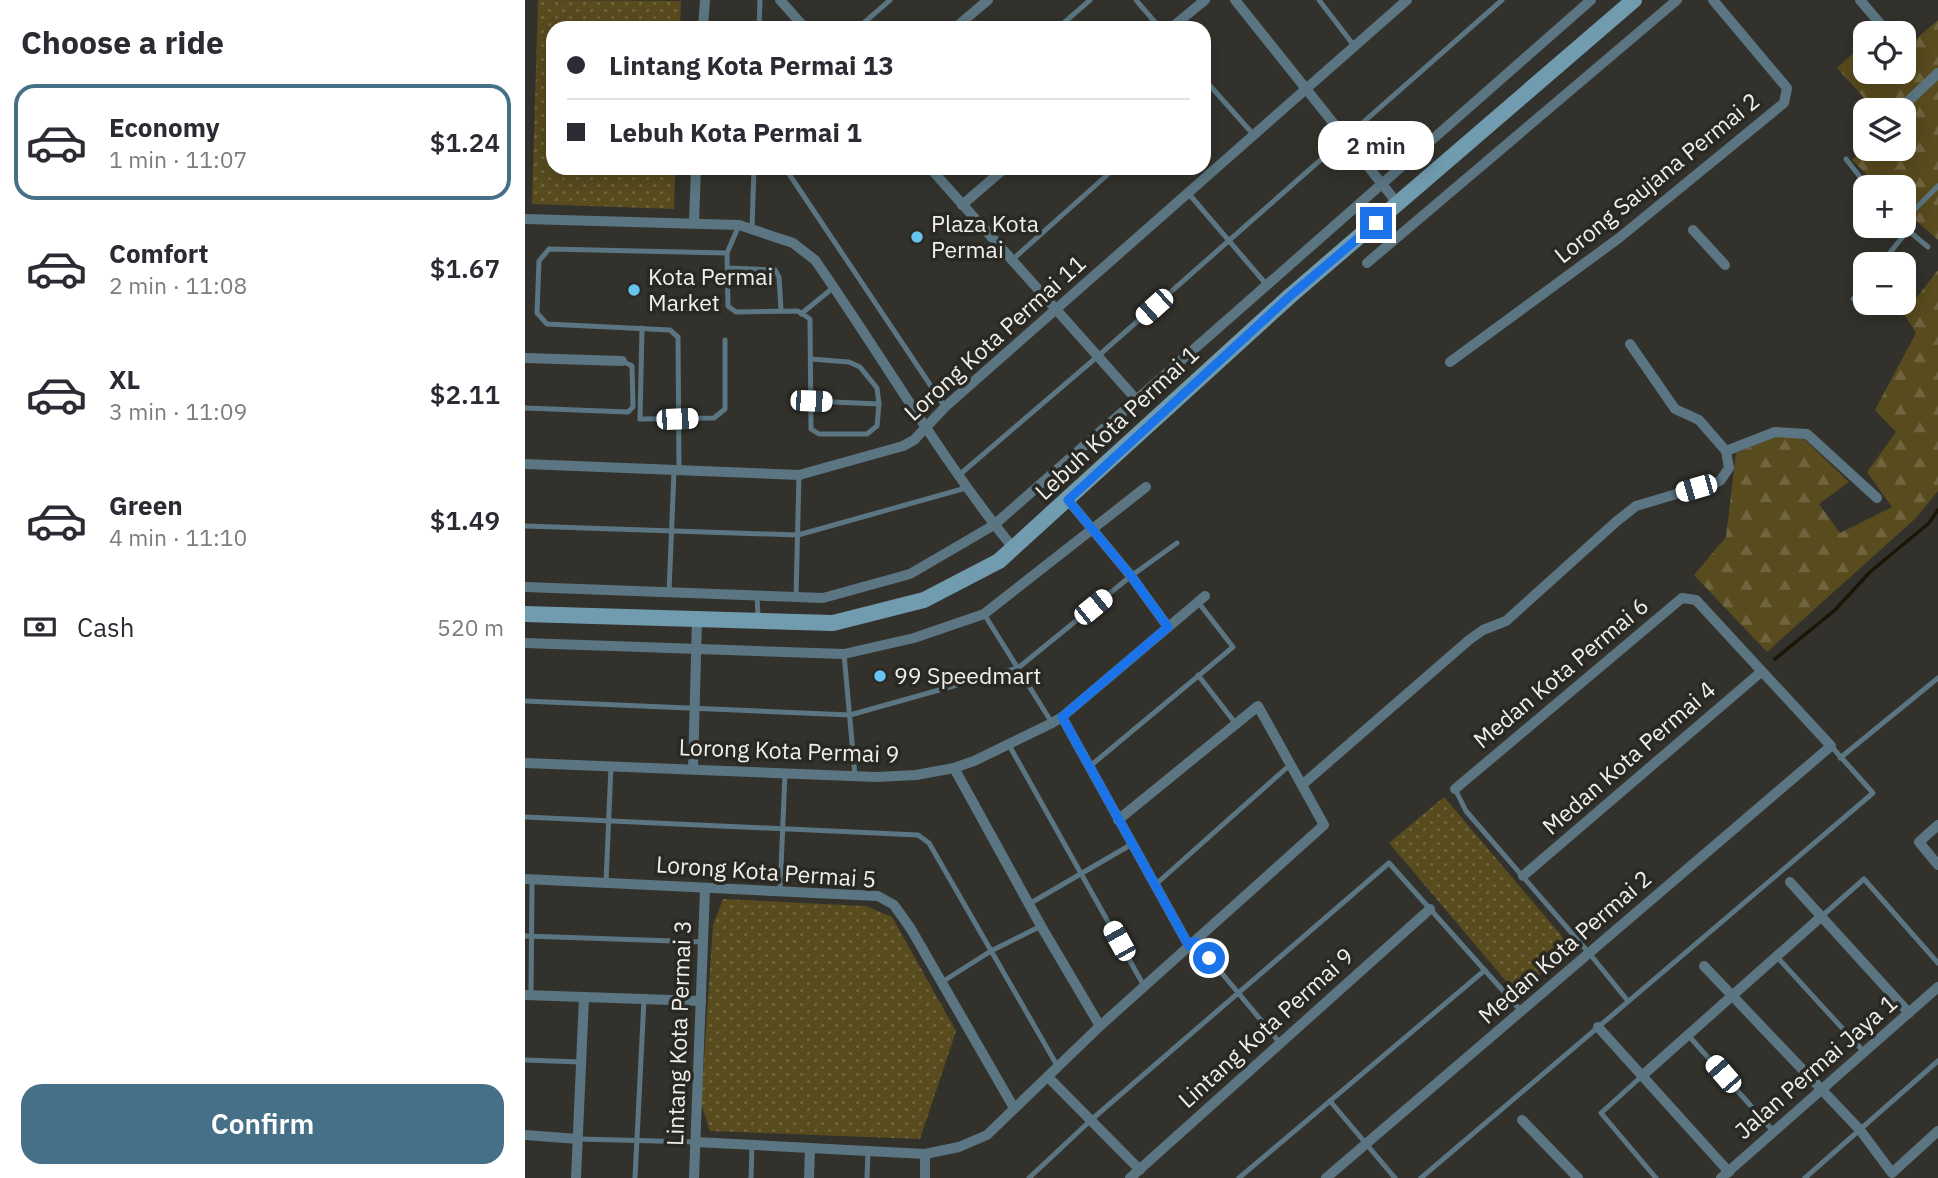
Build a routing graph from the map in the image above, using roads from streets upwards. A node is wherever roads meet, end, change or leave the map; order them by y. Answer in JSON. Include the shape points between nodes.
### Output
{"nodes":[{"id":1,"x":705,"y":0,"type":"edge"},
{"id":2,"x":780,"y":0,"type":"edge"},
{"id":3,"x":988,"y":0,"type":"edge"},
{"id":4,"x":1205,"y":0,"type":"edge"},
{"id":5,"x":1235,"y":0,"type":"edge"},
{"id":6,"x":1591,"y":0,"type":"edge"},
{"id":7,"x":1634,"y":0,"type":"edge"},
{"id":8,"x":1677,"y":0,"type":"edge"},
{"id":9,"x":1713,"y":0,"type":"edge"},
{"id":10,"x":1860,"y":0,"type":"edge"},
{"id":11,"x":1401,"y":2,"type":"edge"},
{"id":12,"x":704,"y":21,"type":"edge"},
{"id":13,"x":799,"y":21,"type":"edge"},
{"id":14,"x":963,"y":21,"type":"edge"},
{"id":15,"x":1180,"y":21,"type":"edge"},
{"id":16,"x":1878,"y":21,"type":"edge"},
{"id":17,"x":1938,"y":73,"type":"edge"},
{"id":18,"x":1307,"y":90,"type":"junction"},
{"id":19,"x":1912,"y":98,"type":"edge"},
{"id":20,"x":1211,"y":174,"type":"edge"},
{"id":21,"x":696,"y":175,"type":"edge"},
{"id":22,"x":936,"y":175,"type":"edge"},
{"id":23,"x":998,"y":175,"type":"edge"},
{"id":24,"x":1210,"y":175,"type":"edge"},
{"id":25,"x":1382,"y":184,"type":"junction"},
{"id":26,"x":1398,"y":204,"type":"junction"},
{"id":27,"x":962,"y":205,"type":"junction"},
{"id":28,"x":525,"y":219,"type":"edge"},
{"id":29,"x":694,"y":223,"type":"junction"},
{"id":30,"x":1693,"y":230,"type":"dead end"},
{"id":31,"x":1367,"y":263,"type":"dead end"},
{"id":32,"x":1725,"y":265,"type":"dead end"},
{"id":33,"x":1057,"y":310,"type":"junction"},
{"id":34,"x":1630,"y":344,"type":"dead end"},
{"id":35,"x":525,"y":358,"type":"edge"},
{"id":36,"x":622,"y":361,"type":"road end"},
{"id":37,"x":1450,"y":362,"type":"dead end"},
{"id":38,"x":1135,"y":398,"type":"junction"},
{"id":39,"x":925,"y":429,"type":"junction"},
{"id":40,"x":1727,"y":451,"type":"junction"},
{"id":41,"x":525,"y":464,"type":"edge"},
{"id":42,"x":1146,"y":487,"type":"dead end"},
{"id":43,"x":1877,"y":498,"type":"dead end"},
{"id":44,"x":1068,"y":500,"type":"junction"},
{"id":45,"x":994,"y":525,"type":"junction"},
{"id":46,"x":1091,"y":529,"type":"junction"},
{"id":47,"x":1014,"y":550,"type":"junction"},
{"id":48,"x":525,"y":587,"type":"edge"},
{"id":49,"x":1202,"y":599,"type":"road end"},
{"id":50,"x":525,"y":614,"type":"edge"},
{"id":51,"x":697,"y":619,"type":"junction"},
{"id":52,"x":1168,"y":627,"type":"junction"},
{"id":53,"x":525,"y":643,"type":"edge"},
{"id":54,"x":696,"y":650,"type":"junction"},
{"id":55,"x":1761,"y":672,"type":"junction"},
{"id":56,"x":1062,"y":717,"type":"junction"},
{"id":57,"x":525,"y":763,"type":"edge"},
{"id":58,"x":954,"y":768,"type":"junction"},
{"id":59,"x":693,"y":769,"type":"junction"},
{"id":60,"x":1302,"y":785,"type":"junction"},
{"id":61,"x":1455,"y":789,"type":"road end"},
{"id":62,"x":1118,"y":820,"type":"junction"},
{"id":63,"x":1938,"y":825,"type":"edge"},
{"id":64,"x":1938,"y":865,"type":"edge"},
{"id":65,"x":1524,"y":876,"type":"road end"},
{"id":66,"x":529,"y":879,"type":"edge"},
{"id":67,"x":1790,"y":883,"type":"dead end"},
{"id":68,"x":705,"y":889,"type":"junction"},
{"id":69,"x":1430,"y":909,"type":"road end"},
{"id":70,"x":1822,"y":916,"type":"junction"},
{"id":71,"x":1192,"y":944,"type":"junction"},
{"id":72,"x":1704,"y":966,"type":"dead end"},
{"id":73,"x":1938,"y":988,"type":"edge"},
{"id":74,"x":528,"y":995,"type":"edge"},
{"id":75,"x":1733,"y":996,"type":"junction"},
{"id":76,"x":585,"y":997,"type":"junction"},
{"id":77,"x":701,"y":1001,"type":"junction"},
{"id":78,"x":1909,"y":1013,"type":"junction"},
{"id":79,"x":1100,"y":1026,"type":"junction"},
{"id":80,"x":1598,"y":1027,"type":"road end"},
{"id":81,"x":1643,"y":1075,"type":"junction"},
{"id":82,"x":1048,"y":1077,"type":"junction"},
{"id":83,"x":1822,"y":1091,"type":"junction"},
{"id":84,"x":1014,"y":1108,"type":"junction"},
{"id":85,"x":1522,"y":1120,"type":"dead end"},
{"id":86,"x":1938,"y":1131,"type":"edge"},
{"id":87,"x":525,"y":1135,"type":"edge"},
{"id":88,"x":578,"y":1139,"type":"junction"},
{"id":89,"x":696,"y":1142,"type":"junction"},
{"id":90,"x":810,"y":1148,"type":"junction"},
{"id":91,"x":925,"y":1154,"type":"junction"},
{"id":92,"x":1140,"y":1170,"type":"junction"},
{"id":93,"x":1725,"y":1175,"type":"edge"},
{"id":94,"x":576,"y":1178,"type":"edge"},
{"id":95,"x":694,"y":1178,"type":"edge"},
{"id":96,"x":809,"y":1178,"type":"edge"},
{"id":97,"x":925,"y":1178,"type":"edge"},
{"id":98,"x":1130,"y":1178,"type":"edge"},
{"id":99,"x":1326,"y":1178,"type":"edge"},
{"id":100,"x":1578,"y":1178,"type":"edge"}],
"edges":[{"from":1,"to":12,"type":"street"},
{"from":2,"to":13,"type":"street"},
{"from":3,"to":14,"type":"street"},
{"from":4,"to":15,"type":"street"},
{"from":5,"to":18,"type":"street"},
{"from":6,"to":25,"type":"street","name":"Lebuh Kota Permai 1"},
{"from":7,"to":26,"type":"street","name":"Lebuh Kota Permai 1"},
{"from":8,"to":31,"type":"street"},
{"from":9,"to":37,"type":"street","name":"Lorong Saujana Permai 2","via":[[1787,88],[1784,103],[1619,239]]},
{"from":10,"to":16,"type":"street"},
{"from":11,"to":18,"type":"street","name":"Lorong Kota Permai 11"},
{"from":17,"to":19,"type":"street"},
{"from":18,"to":20,"type":"street","name":"Lorong Kota Permai 11"},
{"from":18,"to":25,"type":"street"},
{"from":21,"to":29,"type":"street"},
{"from":22,"to":27,"type":"street"},
{"from":23,"to":27,"type":"street"},
{"from":24,"to":33,"type":"street","name":"Lorong Kota Permai 11"},
{"from":25,"to":26,"type":"street"},
{"from":25,"to":38,"type":"street","name":"Lebuh Kota Permai 1"},
{"from":26,"to":44,"type":"street","name":"Lebuh Kota Permai 1","via":[[1290,296]]},
{"from":27,"to":33,"type":"street"},
{"from":28,"to":29,"type":"street"},
{"from":29,"to":39,"type":"street","via":[[752,228],[793,243],[815,260]]},
{"from":30,"to":32,"type":"street"},
{"from":33,"to":38,"type":"street"},
{"from":33,"to":39,"type":"street","name":"Lorong Kota Permai 11"},
{"from":34,"to":40,"type":"street","via":[[1675,409],[1699,420]]},
{"from":35,"to":36,"type":"street"},
{"from":38,"to":45,"type":"street","name":"Lebuh Kota Permai 1"},
{"from":39,"to":41,"type":"street","name":"Lorong Kota Permai 11","via":[[903,446],[799,475]]},
{"from":39,"to":45,"type":"street"},
{"from":40,"to":43,"type":"street","via":[[1775,432],[1807,434]]},
{"from":40,"to":60,"type":"street","via":[[1729,468],[1720,481],[1636,506],[1506,621],[1469,640]]},
{"from":42,"to":46,"type":"street"},
{"from":44,"to":46,"type":"street"},
{"from":44,"to":47,"type":"street","name":"Lebuh Kota Permai 1"},
{"from":45,"to":47,"type":"street"},
{"from":45,"to":48,"type":"street","name":"Lebuh Kota Permai 1","via":[[910,574],[823,598]]},
{"from":46,"to":52,"type":"street"},
{"from":46,"to":54,"type":"street","via":[[984,614],[914,638],[843,654]]},
{"from":47,"to":51,"type":"street","name":"Lebuh Kota Permai 1","via":[[924,600],[833,623]]},
{"from":49,"to":52,"type":"street","name":"Lorong Kota Permai 9"},
{"from":50,"to":51,"type":"street","name":"Lebuh Kota Permai 1"},
{"from":51,"to":54,"type":"street"},
{"from":52,"to":56,"type":"street","name":"Lorong Kota Permai 9"},
{"from":53,"to":54,"type":"street"},
{"from":54,"to":59,"type":"street"},
{"from":55,"to":61,"type":"street","name":"Medan Kota Permai 6","via":[[1696,600],[1682,598]]},
{"from":55,"to":65,"type":"street","name":"Medan Kota Permai 4"},
{"from":55,"to":99,"type":"street","name":"Medan Kota Permai 2","via":[[1831,746]]},
{"from":56,"to":58,"type":"street","name":"Lorong Kota Permai 9"},
{"from":56,"to":62,"type":"street"},
{"from":57,"to":59,"type":"street","name":"Lorong Kota Permai 9"},
{"from":58,"to":59,"type":"street","name":"Lorong Kota Permai 9","via":[[916,775],[855,776]]},
{"from":58,"to":79,"type":"street"},
{"from":60,"to":62,"type":"street","via":[[1258,706]]},
{"from":60,"to":71,"type":"street","via":[[1324,825]]},
{"from":62,"to":71,"type":"street"},
{"from":63,"to":64,"type":"street","via":[[1919,842]]},
{"from":66,"to":68,"type":"street","name":"Lorong Kota Permai 5"},
{"from":67,"to":70,"type":"street"},
{"from":68,"to":77,"type":"street","name":"Lintang Kota Permai 3"},
{"from":68,"to":84,"type":"street","name":"Lorong Kota Permai 5","via":[[878,896],[894,905]]},
{"from":69,"to":92,"type":"street","name":"Lintang Kota Permai 9"},
{"from":70,"to":75,"type":"street"},
{"from":70,"to":78,"type":"street"},
{"from":71,"to":79,"type":"street"},
{"from":72,"to":75,"type":"street"},
{"from":73,"to":78,"type":"street","name":"Jalan Permai Jaya 1"},
{"from":74,"to":76,"type":"street"},
{"from":75,"to":81,"type":"street"},
{"from":75,"to":83,"type":"street"},
{"from":76,"to":77,"type":"street"},
{"from":76,"to":88,"type":"street"},
{"from":77,"to":89,"type":"street","name":"Lintang Kota Permai 3"},
{"from":78,"to":83,"type":"street","name":"Jalan Permai Jaya 1"},
{"from":79,"to":82,"type":"street"},
{"from":80,"to":81,"type":"street"},
{"from":81,"to":93,"type":"street"},
{"from":82,"to":84,"type":"street"},
{"from":82,"to":92,"type":"street"},
{"from":83,"to":86,"type":"street","via":[[1860,1130],[1892,1173]]},
{"from":83,"to":93,"type":"street","name":"Jalan Permai Jaya 1"},
{"from":84,"to":91,"type":"street","via":[[987,1135]]},
{"from":85,"to":100,"type":"street"},
{"from":87,"to":88,"type":"street"},
{"from":88,"to":94,"type":"street"},
{"from":89,"to":90,"type":"street"},
{"from":89,"to":95,"type":"street","name":"Lintang Kota Permai 3"},
{"from":90,"to":91,"type":"street"},
{"from":90,"to":96,"type":"street"},
{"from":91,"to":97,"type":"street"},
{"from":92,"to":98,"type":"street","name":"Lintang Kota Permai 9"}]}
